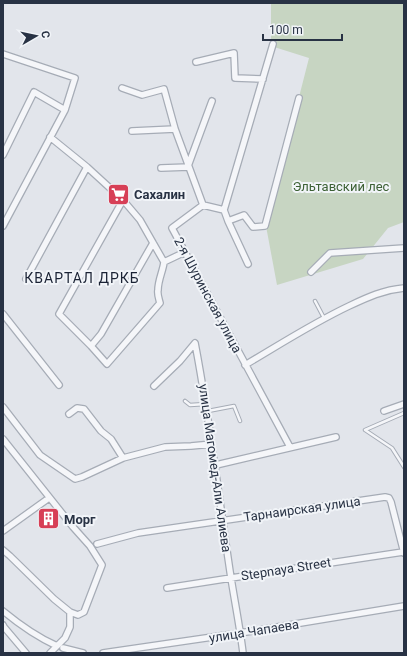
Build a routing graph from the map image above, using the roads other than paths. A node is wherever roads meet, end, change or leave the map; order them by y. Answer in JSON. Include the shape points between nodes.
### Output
{"nodes":[{"id":1,"x":273,"y":44,"type":"dead end"},
{"id":2,"x":3,"y":54,"type":"edge"},
{"id":3,"x":196,"y":62,"type":"dead end"},
{"id":4,"x":263,"y":79,"type":"junction"},
{"id":5,"x":122,"y":88,"type":"dead end"},
{"id":6,"x":299,"y":98,"type":"dead end"},
{"id":7,"x":212,"y":100,"type":"dead end"},
{"id":8,"x":65,"y":110,"type":"junction"},
{"id":9,"x":175,"y":129,"type":"junction"},
{"id":10,"x":132,"y":131,"type":"dead end"},
{"id":11,"x":50,"y":137,"type":"junction"},
{"id":12,"x":3,"y":155,"type":"edge"},
{"id":13,"x":189,"y":166,"type":"junction"},
{"id":14,"x":87,"y":167,"type":"junction"},
{"id":15,"x":161,"y":168,"type":"dead end"},
{"id":16,"x":123,"y":200,"type":"junction"},
{"id":17,"x":203,"y":204,"type":"junction"},
{"id":18,"x":224,"y":210,"type":"junction"},
{"id":19,"x":228,"y":221,"type":"junction"},
{"id":20,"x":3,"y":226,"type":"edge"},
{"id":21,"x":153,"y":243,"type":"junction"},
{"id":22,"x":404,"y":248,"type":"edge"},
{"id":23,"x":185,"y":252,"type":"junction"},
{"id":24,"x":164,"y":262,"type":"junction"},
{"id":25,"x":248,"y":264,"type":"dead end"},
{"id":26,"x":311,"y":272,"type":"dead end"},
{"id":27,"x":26,"y":279,"type":"dead end"},
{"id":28,"x":404,"y":288,"type":"edge"},
{"id":29,"x":315,"y":301,"type":"dead end"},
{"id":30,"x":3,"y":314,"type":"edge"},
{"id":31,"x":324,"y":318,"type":"junction"},
{"id":32,"x":91,"y":346,"type":"junction"},
{"id":33,"x":245,"y":365,"type":"junction"},
{"id":34,"x":59,"y":385,"type":"dead end"},
{"id":35,"x":154,"y":386,"type":"dead end"},
{"id":36,"x":185,"y":401,"type":"dead end"},
{"id":37,"x":206,"y":404,"type":"junction"},
{"id":38,"x":404,"y":404,"type":"edge"},
{"id":39,"x":3,"y":407,"type":"edge"},
{"id":40,"x":384,"y":411,"type":"dead end"},
{"id":41,"x":207,"y":412,"type":"junction"},
{"id":42,"x":404,"y":413,"type":"edge"},
{"id":43,"x":69,"y":414,"type":"dead end"},
{"id":44,"x":240,"y":421,"type":"dead end"},
{"id":45,"x":336,"y":437,"type":"dead end"},
{"id":46,"x":5,"y":442,"type":"edge"},
{"id":47,"x":212,"y":444,"type":"junction"},
{"id":48,"x":290,"y":447,"type":"junction"},
{"id":49,"x":123,"y":458,"type":"junction"},
{"id":50,"x":216,"y":465,"type":"junction"},
{"id":51,"x":404,"y":467,"type":"edge"},
{"id":52,"x":49,"y":498,"type":"junction"},
{"id":53,"x":223,"y":521,"type":"junction"},
{"id":54,"x":3,"y":531,"type":"edge"},
{"id":55,"x":97,"y":544,"type":"dead end"},
{"id":56,"x":3,"y":550,"type":"edge"},
{"id":57,"x":404,"y":552,"type":"edge"},
{"id":58,"x":231,"y":578,"type":"junction"},
{"id":59,"x":167,"y":588,"type":"dead end"},
{"id":60,"x":404,"y":606,"type":"edge"},
{"id":61,"x":3,"y":612,"type":"edge"},
{"id":62,"x":70,"y":612,"type":"junction"},
{"id":63,"x":3,"y":625,"type":"edge"},
{"id":64,"x":240,"y":634,"type":"junction"},
{"id":65,"x":60,"y":647,"type":"junction"},
{"id":66,"x":26,"y":653,"type":"edge"},
{"id":67,"x":50,"y":653,"type":"edge"},
{"id":68,"x":83,"y":653,"type":"edge"},
{"id":69,"x":103,"y":653,"type":"edge"},
{"id":70,"x":243,"y":653,"type":"edge"}],
"edges":[{"from":1,"to":4,"type":"street"},
{"from":2,"to":8,"type":"street","via":[[75,78]]},
{"from":3,"to":4,"type":"street","via":[[234,53],[235,78]]},
{"from":4,"to":18,"type":"street"},
{"from":5,"to":9,"type":"street","via":[[142,95],[164,89]]},
{"from":6,"to":19,"type":"street","via":[[266,226],[253,227],[244,215]]},
{"from":7,"to":13,"type":"street"},
{"from":8,"to":11,"type":"street"},
{"from":8,"to":12,"type":"street","via":[[34,92]]},
{"from":9,"to":10,"type":"street"},
{"from":9,"to":13,"type":"street"},
{"from":11,"to":14,"type":"street"},
{"from":11,"to":20,"type":"street"},
{"from":13,"to":15,"type":"street"},
{"from":13,"to":17,"type":"street"},
{"from":14,"to":16,"type":"street"},
{"from":14,"to":27,"type":"street"},
{"from":16,"to":21,"type":"street","via":[[140,220]]},
{"from":16,"to":32,"type":"street","via":[[59,314]]},
{"from":17,"to":18,"type":"street"},
{"from":17,"to":23,"type":"street","name":"2-я Шуринская улица","via":[[172,228]]},
{"from":18,"to":19,"type":"street"},
{"from":19,"to":25,"type":"street"},
{"from":21,"to":24,"type":"street"},
{"from":21,"to":32,"type":"street","via":[[101,334]]},
{"from":22,"to":26,"type":"street","via":[[330,253]]},
{"from":23,"to":24,"type":"street"},
{"from":23,"to":33,"type":"street","name":"2-я Шуринская улица"},
{"from":24,"to":32,"type":"street","via":[[157,292],[160,303],[107,364]]},
{"from":28,"to":31,"type":"street","via":[[375,294]]},
{"from":29,"to":31,"type":"lane"},
{"from":30,"to":34,"type":"street"},
{"from":31,"to":33,"type":"street"},
{"from":33,"to":48,"type":"street","name":"2-я Шуринская улица"},
{"from":35,"to":37,"type":"street","name":"улица Магомед-Али Алиева","via":[[195,343]]},
{"from":36,"to":37,"type":"lane","via":[[190,405]]},
{"from":37,"to":41,"type":"street","name":"улица Магомед-Али Алиева"},
{"from":38,"to":40,"type":"street"},
{"from":39,"to":49,"type":"street","via":[[40,455],[75,479]]},
{"from":41,"to":44,"type":"lane","via":[[234,406]]},
{"from":41,"to":47,"type":"street","name":"улица Магомед-Али Алиева"},
{"from":42,"to":51,"type":"lane","via":[[365,430],[392,448]]},
{"from":43,"to":49,"type":"street","via":[[77,408],[84,409],[101,431],[111,439]]},
{"from":45,"to":48,"type":"street"},
{"from":46,"to":52,"type":"street"},
{"from":47,"to":49,"type":"street","via":[[165,447]]},
{"from":47,"to":50,"type":"street","name":"улица Магомед-Али Алиева"},
{"from":48,"to":50,"type":"street"},
{"from":50,"to":53,"type":"street","name":"улица Магомед-Али Алиева"},
{"from":52,"to":54,"type":"street"},
{"from":52,"to":62,"type":"street","via":[[90,546],[102,565],[84,612],[78,615]]},
{"from":53,"to":55,"type":"street","name":"Тарнаирская улица","via":[[138,533]]},
{"from":53,"to":57,"type":"street","name":"Тарнаирская улица","via":[[384,497],[392,502]]},
{"from":53,"to":58,"type":"street","name":"улица Магомед-Али Алиева"},
{"from":56,"to":62,"type":"street"},
{"from":57,"to":58,"type":"street","name":"Stepnaya Street"},
{"from":58,"to":59,"type":"street","name":"Stepnaya Street"},
{"from":58,"to":64,"type":"street","name":"улица Магомед-Али Алиева"},
{"from":60,"to":64,"type":"street","name":"улица Чапаева"},
{"from":61,"to":65,"type":"street","via":[[42,639]]},
{"from":62,"to":65,"type":"street","via":[[70,627]]},
{"from":63,"to":66,"type":"street"},
{"from":64,"to":69,"type":"street","name":"улица Чапаева"},
{"from":64,"to":70,"type":"street","name":"улица Магомед-Али Алиева"},
{"from":65,"to":67,"type":"street"},
{"from":65,"to":68,"type":"street"}]}
